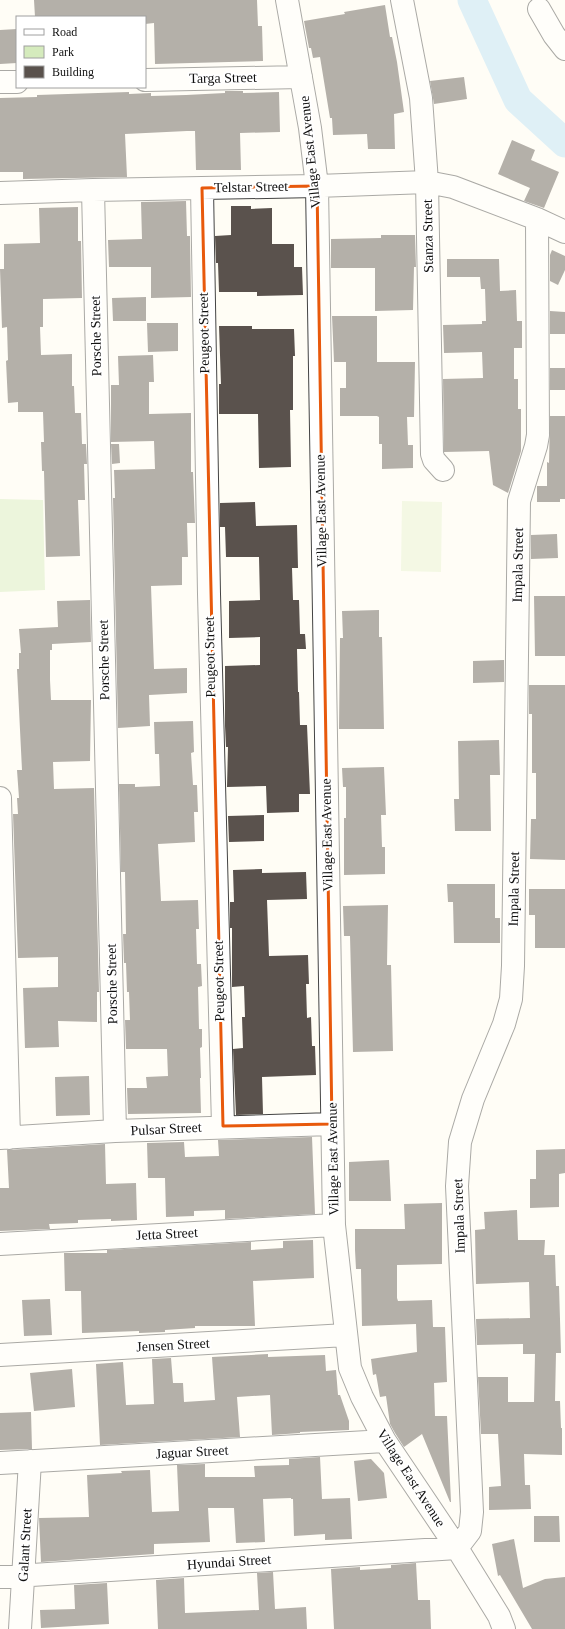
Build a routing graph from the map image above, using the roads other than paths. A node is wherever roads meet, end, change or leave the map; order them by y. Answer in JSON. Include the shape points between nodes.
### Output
{"nodes":[{"id":1,"x":287,"y":0,"type":"edge"},
{"id":2,"x":402,"y":0,"type":"edge"},
{"id":3,"x":539,"y":9,"type":"dead end"},
{"id":4,"x":565,"y":49,"type":"edge"},
{"id":5,"x":301,"y":77,"type":"junction"},
{"id":6,"x":146,"y":80,"type":"edge"},
{"id":7,"x":0,"y":82,"type":"edge"},
{"id":8,"x":16,"y":82,"type":"edge"},
{"id":9,"x":427,"y":182,"type":"junction"},
{"id":10,"x":316,"y":186,"type":"junction"},
{"id":11,"x":202,"y":188,"type":"junction"},
{"id":12,"x":93,"y":190,"type":"junction"},
{"id":13,"x":0,"y":193,"type":"edge"},
{"id":14,"x":537,"y":219,"type":"junction"},
{"id":15,"x":565,"y":232,"type":"edge"},
{"id":16,"x":443,"y":470,"type":"dead end"},
{"id":17,"x":0,"y":798,"type":"edge"},
{"id":18,"x":332,"y":1124,"type":"junction"},
{"id":19,"x":223,"y":1126,"type":"junction"},
{"id":20,"x":115,"y":1131,"type":"junction"},
{"id":21,"x":5,"y":1138,"type":"edge"},
{"id":22,"x":334,"y":1225,"type":"junction"},
{"id":23,"x":0,"y":1244,"type":"edge"},
{"id":24,"x":346,"y":1335,"type":"junction"},
{"id":25,"x":0,"y":1355,"type":"edge"},
{"id":26,"x":385,"y":1441,"type":"junction"},
{"id":27,"x":30,"y":1461,"type":"junction"},
{"id":28,"x":0,"y":1464,"type":"edge"},
{"id":29,"x":457,"y":1548,"type":"junction"},
{"id":30,"x":23,"y":1575,"type":"junction"},
{"id":31,"x":0,"y":1577,"type":"edge"},
{"id":32,"x":20,"y":1629,"type":"edge"},
{"id":33,"x":504,"y":1629,"type":"edge"}],
"edges":[{"from":1,"to":5,"type":"street","name":"Village East Avenue"},
{"from":2,"to":9,"type":"street","name":"Stanza Street","via":[[421,98]]},
{"from":3,"to":4,"type":"street"},
{"from":5,"to":6,"type":"street","name":"Targa Street"},
{"from":5,"to":10,"type":"street","name":"Village East Avenue"},
{"from":7,"to":8,"type":"street"},
{"from":9,"to":10,"type":"street","name":"Telstar Street"},
{"from":9,"to":14,"type":"street","name":"Telstar Street","via":[[453,187]]},
{"from":9,"to":16,"type":"street","name":"Stanza Street","via":[[432,454]]},
{"from":10,"to":11,"type":"street","name":"Telstar Street"},
{"from":10,"to":18,"type":"street","name":"Village East Avenue"},
{"from":11,"to":12,"type":"street","name":"Telstar Street"},
{"from":11,"to":19,"type":"street","name":"Peugeot Street","via":[[209,594]]},
{"from":12,"to":13,"type":"street","name":"Telstar Street"},
{"from":12,"to":20,"type":"street","name":"Porsche Street"},
{"from":14,"to":15,"type":"street","name":"Telstar Street"},
{"from":14,"to":29,"type":"street","name":"Impala Street","via":[[538,435],[519,501],[511,999],[460,1142],[457,1186],[472,1512],[470,1531]]},
{"from":17,"to":21,"type":"street"},
{"from":18,"to":19,"type":"street","name":"Pulsar Street"},
{"from":18,"to":22,"type":"street","name":"Village East Avenue"},
{"from":19,"to":20,"type":"street","name":"Pulsar Street"},
{"from":20,"to":21,"type":"street","name":"Pulsar Street"},
{"from":22,"to":23,"type":"street","name":"Jetta Street"},
{"from":22,"to":24,"type":"street","name":"Village East Avenue"},
{"from":24,"to":25,"type":"street","name":"Jensen Street"},
{"from":24,"to":26,"type":"street","name":"Village East Avenue","via":[[350,1368]]},
{"from":26,"to":27,"type":"street","name":"Jaguar Street"},
{"from":26,"to":29,"type":"street","name":"Village East Avenue"},
{"from":27,"to":28,"type":"street","name":"Jaguar Street"},
{"from":27,"to":30,"type":"street","name":"Galant Street"},
{"from":29,"to":30,"type":"street","name":"Hyundai Street"},
{"from":29,"to":33,"type":"street","name":"Village East Avenue","via":[[499,1616]]},
{"from":30,"to":31,"type":"street","name":"Hyundai Street"},
{"from":30,"to":32,"type":"street","name":"Galant Street"}]}
